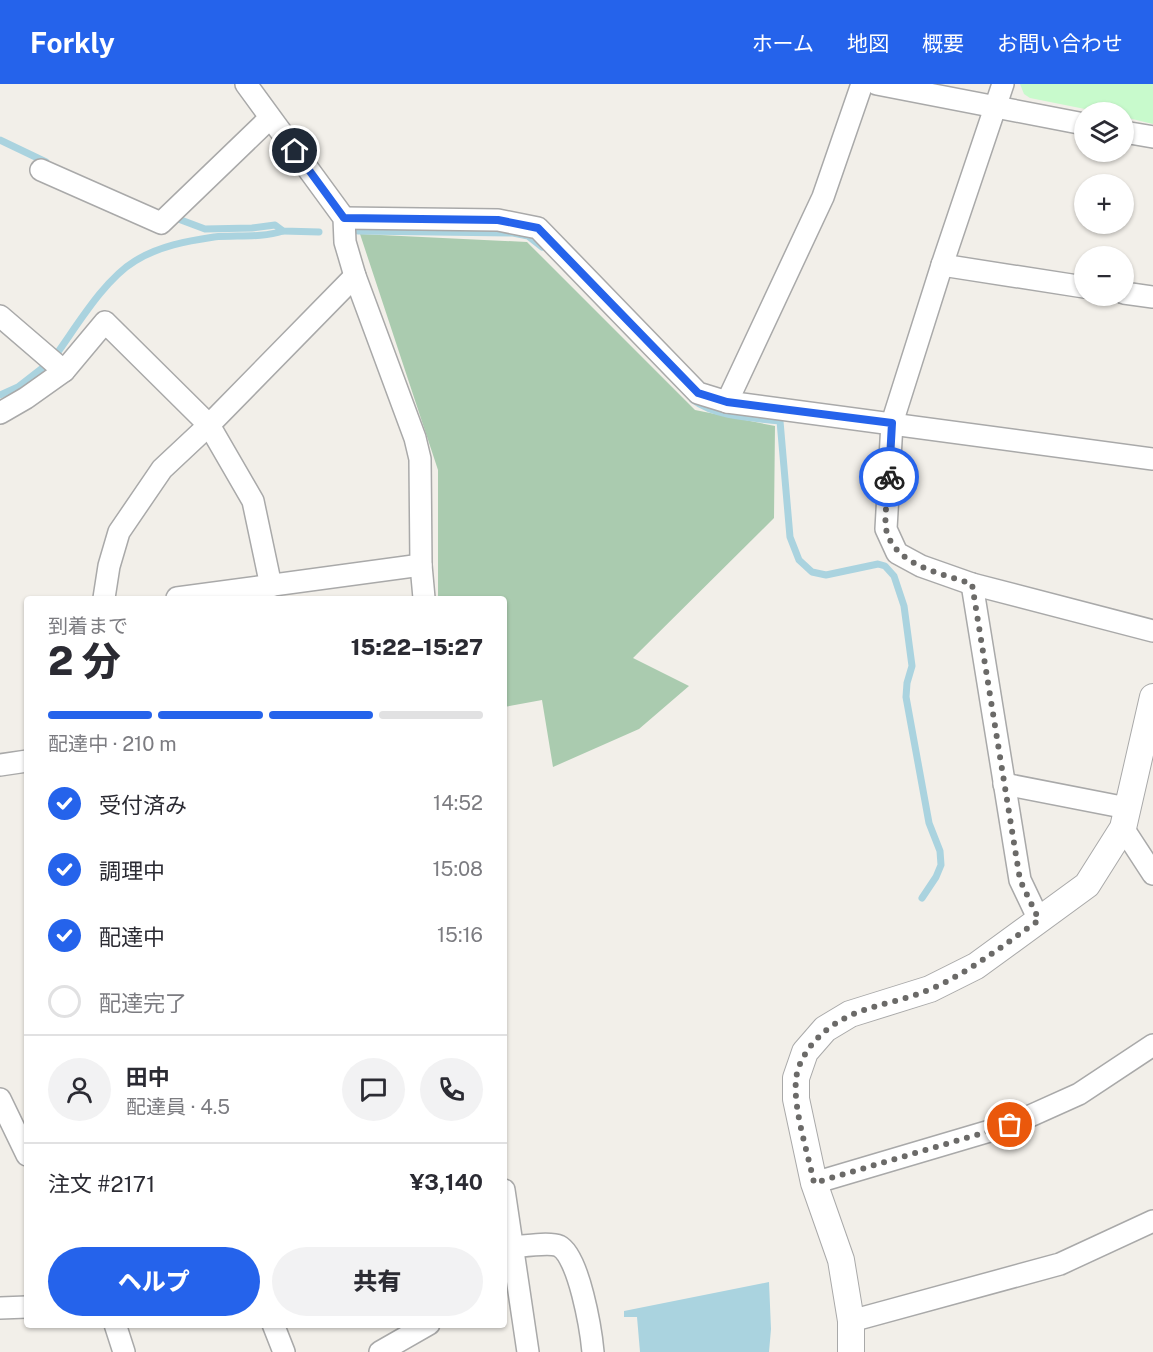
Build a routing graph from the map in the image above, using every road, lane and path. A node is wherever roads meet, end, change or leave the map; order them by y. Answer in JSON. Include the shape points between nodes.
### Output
{"nodes":[{"id":1,"x":246,"y":84,"type":"edge"},
{"id":2,"x":862,"y":84,"type":"edge"},
{"id":3,"x":1003,"y":84,"type":"edge"},
{"id":4,"x":889,"y":85,"type":"edge"},
{"id":5,"x":995,"y":106,"type":"junction"},
{"id":6,"x":270,"y":118,"type":"junction"},
{"id":7,"x":1074,"y":122,"type":"edge"},
{"id":8,"x":1134,"y":134,"type":"edge"},
{"id":9,"x":1153,"y":137,"type":"edge"},
{"id":10,"x":41,"y":170,"type":"dead end"},
{"id":11,"x":344,"y":218,"type":"junction"},
{"id":12,"x":942,"y":265,"type":"junction"},
{"id":13,"x":355,"y":276,"type":"junction"},
{"id":14,"x":1074,"y":285,"type":"edge"},
{"id":15,"x":1134,"y":294,"type":"edge"},
{"id":16,"x":1153,"y":297,"type":"edge"},
{"id":17,"x":0,"y":316,"type":"edge"},
{"id":18,"x":64,"y":370,"type":"junction"},
{"id":19,"x":727,"y":402,"type":"junction"},
{"id":20,"x":0,"y":413,"type":"edge"},
{"id":21,"x":892,"y":423,"type":"junction"},
{"id":22,"x":210,"y":425,"type":"junction"},
{"id":23,"x":1153,"y":459,"type":"edge"},
{"id":24,"x":421,"y":565,"type":"junction"},
{"id":25,"x":972,"y":584,"type":"junction"},
{"id":26,"x":271,"y":585,"type":"junction"},
{"id":27,"x":104,"y":596,"type":"edge"},
{"id":28,"x":191,"y":596,"type":"edge"},
{"id":29,"x":424,"y":596,"type":"edge"},
{"id":30,"x":1153,"y":631,"type":"edge"},
{"id":31,"x":1153,"y":697,"type":"edge"},
{"id":32,"x":24,"y":761,"type":"edge"},
{"id":33,"x":0,"y":765,"type":"edge"},
{"id":34,"x":1004,"y":784,"type":"junction"},
{"id":35,"x":1125,"y":818,"type":"junction"},
{"id":36,"x":1153,"y":874,"type":"edge"},
{"id":37,"x":1039,"y":920,"type":"junction"},
{"id":38,"x":1153,"y":1045,"type":"edge"},
{"id":39,"x":0,"y":1099,"type":"edge"},
{"id":40,"x":24,"y":1148,"type":"edge"},
{"id":41,"x":814,"y":1183,"type":"junction"},
{"id":42,"x":507,"y":1211,"type":"edge"},
{"id":43,"x":1153,"y":1221,"type":"edge"},
{"id":44,"x":512,"y":1247,"type":"junction"},
{"id":45,"x":510,"y":1280,"type":"edge"},
{"id":46,"x":24,"y":1307,"type":"edge"},
{"id":47,"x":0,"y":1308,"type":"edge"},
{"id":48,"x":851,"y":1321,"type":"junction"},
{"id":49,"x":116,"y":1328,"type":"edge"},
{"id":50,"x":275,"y":1328,"type":"edge"},
{"id":51,"x":422,"y":1328,"type":"edge"},
{"id":52,"x":124,"y":1352,"type":"edge"},
{"id":53,"x":284,"y":1352,"type":"edge"},
{"id":54,"x":380,"y":1352,"type":"edge"},
{"id":55,"x":528,"y":1352,"type":"edge"},
{"id":56,"x":593,"y":1352,"type":"edge"},
{"id":57,"x":851,"y":1352,"type":"edge"}],
"edges":[{"from":1,"to":6,"type":"street"},
{"from":2,"to":19,"type":"street","via":[[822,197]]},
{"from":3,"to":5,"type":"street"},
{"from":4,"to":5,"type":"street"},
{"from":5,"to":7,"type":"street"},
{"from":5,"to":12,"type":"street"},
{"from":6,"to":10,"type":"street","via":[[161,223]]},
{"from":6,"to":11,"type":"street"},
{"from":8,"to":9,"type":"street"},
{"from":11,"to":13,"type":"street","via":[[345,242]]},
{"from":11,"to":19,"type":"street","via":[[498,220],[538,228],[698,393]]},
{"from":12,"to":14,"type":"street"},
{"from":12,"to":21,"type":"street"},
{"from":13,"to":22,"type":"street"},
{"from":13,"to":24,"type":"street","via":[[420,459]]},
{"from":15,"to":16,"type":"street"},
{"from":17,"to":18,"type":"street"},
{"from":18,"to":20,"type":"street"},
{"from":18,"to":22,"type":"street","via":[[105,322]]},
{"from":19,"to":21,"type":"street"},
{"from":21,"to":23,"type":"street"},
{"from":21,"to":25,"type":"street","via":[[886,529],[897,553]]},
{"from":22,"to":26,"type":"street","via":[[253,501]]},
{"from":22,"to":27,"type":"street","via":[[162,469],[119,532],[108,566]]},
{"from":24,"to":26,"type":"street"},
{"from":24,"to":29,"type":"street"},
{"from":25,"to":30,"type":"street"},
{"from":25,"to":34,"type":"street"},
{"from":26,"to":28,"type":"street"},
{"from":31,"to":35,"type":"street"},
{"from":32,"to":33,"type":"street"},
{"from":34,"to":35,"type":"street"},
{"from":34,"to":37,"type":"street","via":[[1020,880]]},
{"from":35,"to":36,"type":"street"},
{"from":35,"to":37,"type":"street","via":[[1087,885]]},
{"from":37,"to":41,"type":"street","via":[[976,966],[930,989],[850,1014],[825,1029],[805,1052],[796,1078],[796,1099]]},
{"from":38,"to":41,"type":"street","via":[[1079,1094],[1010,1125]]},
{"from":39,"to":40,"type":"street"},
{"from":41,"to":48,"type":"street","via":[[841,1260]]},
{"from":42,"to":44,"type":"street"},
{"from":43,"to":48,"type":"street","via":[[1060,1264]]},
{"from":44,"to":45,"type":"street"},
{"from":44,"to":56,"type":"street","via":[[556,1245],[566,1251],[583,1293]]},
{"from":45,"to":55,"type":"street"},
{"from":46,"to":47,"type":"street"},
{"from":48,"to":57,"type":"street"},
{"from":49,"to":52,"type":"street"},
{"from":50,"to":53,"type":"street"},
{"from":51,"to":54,"type":"street"}]}
